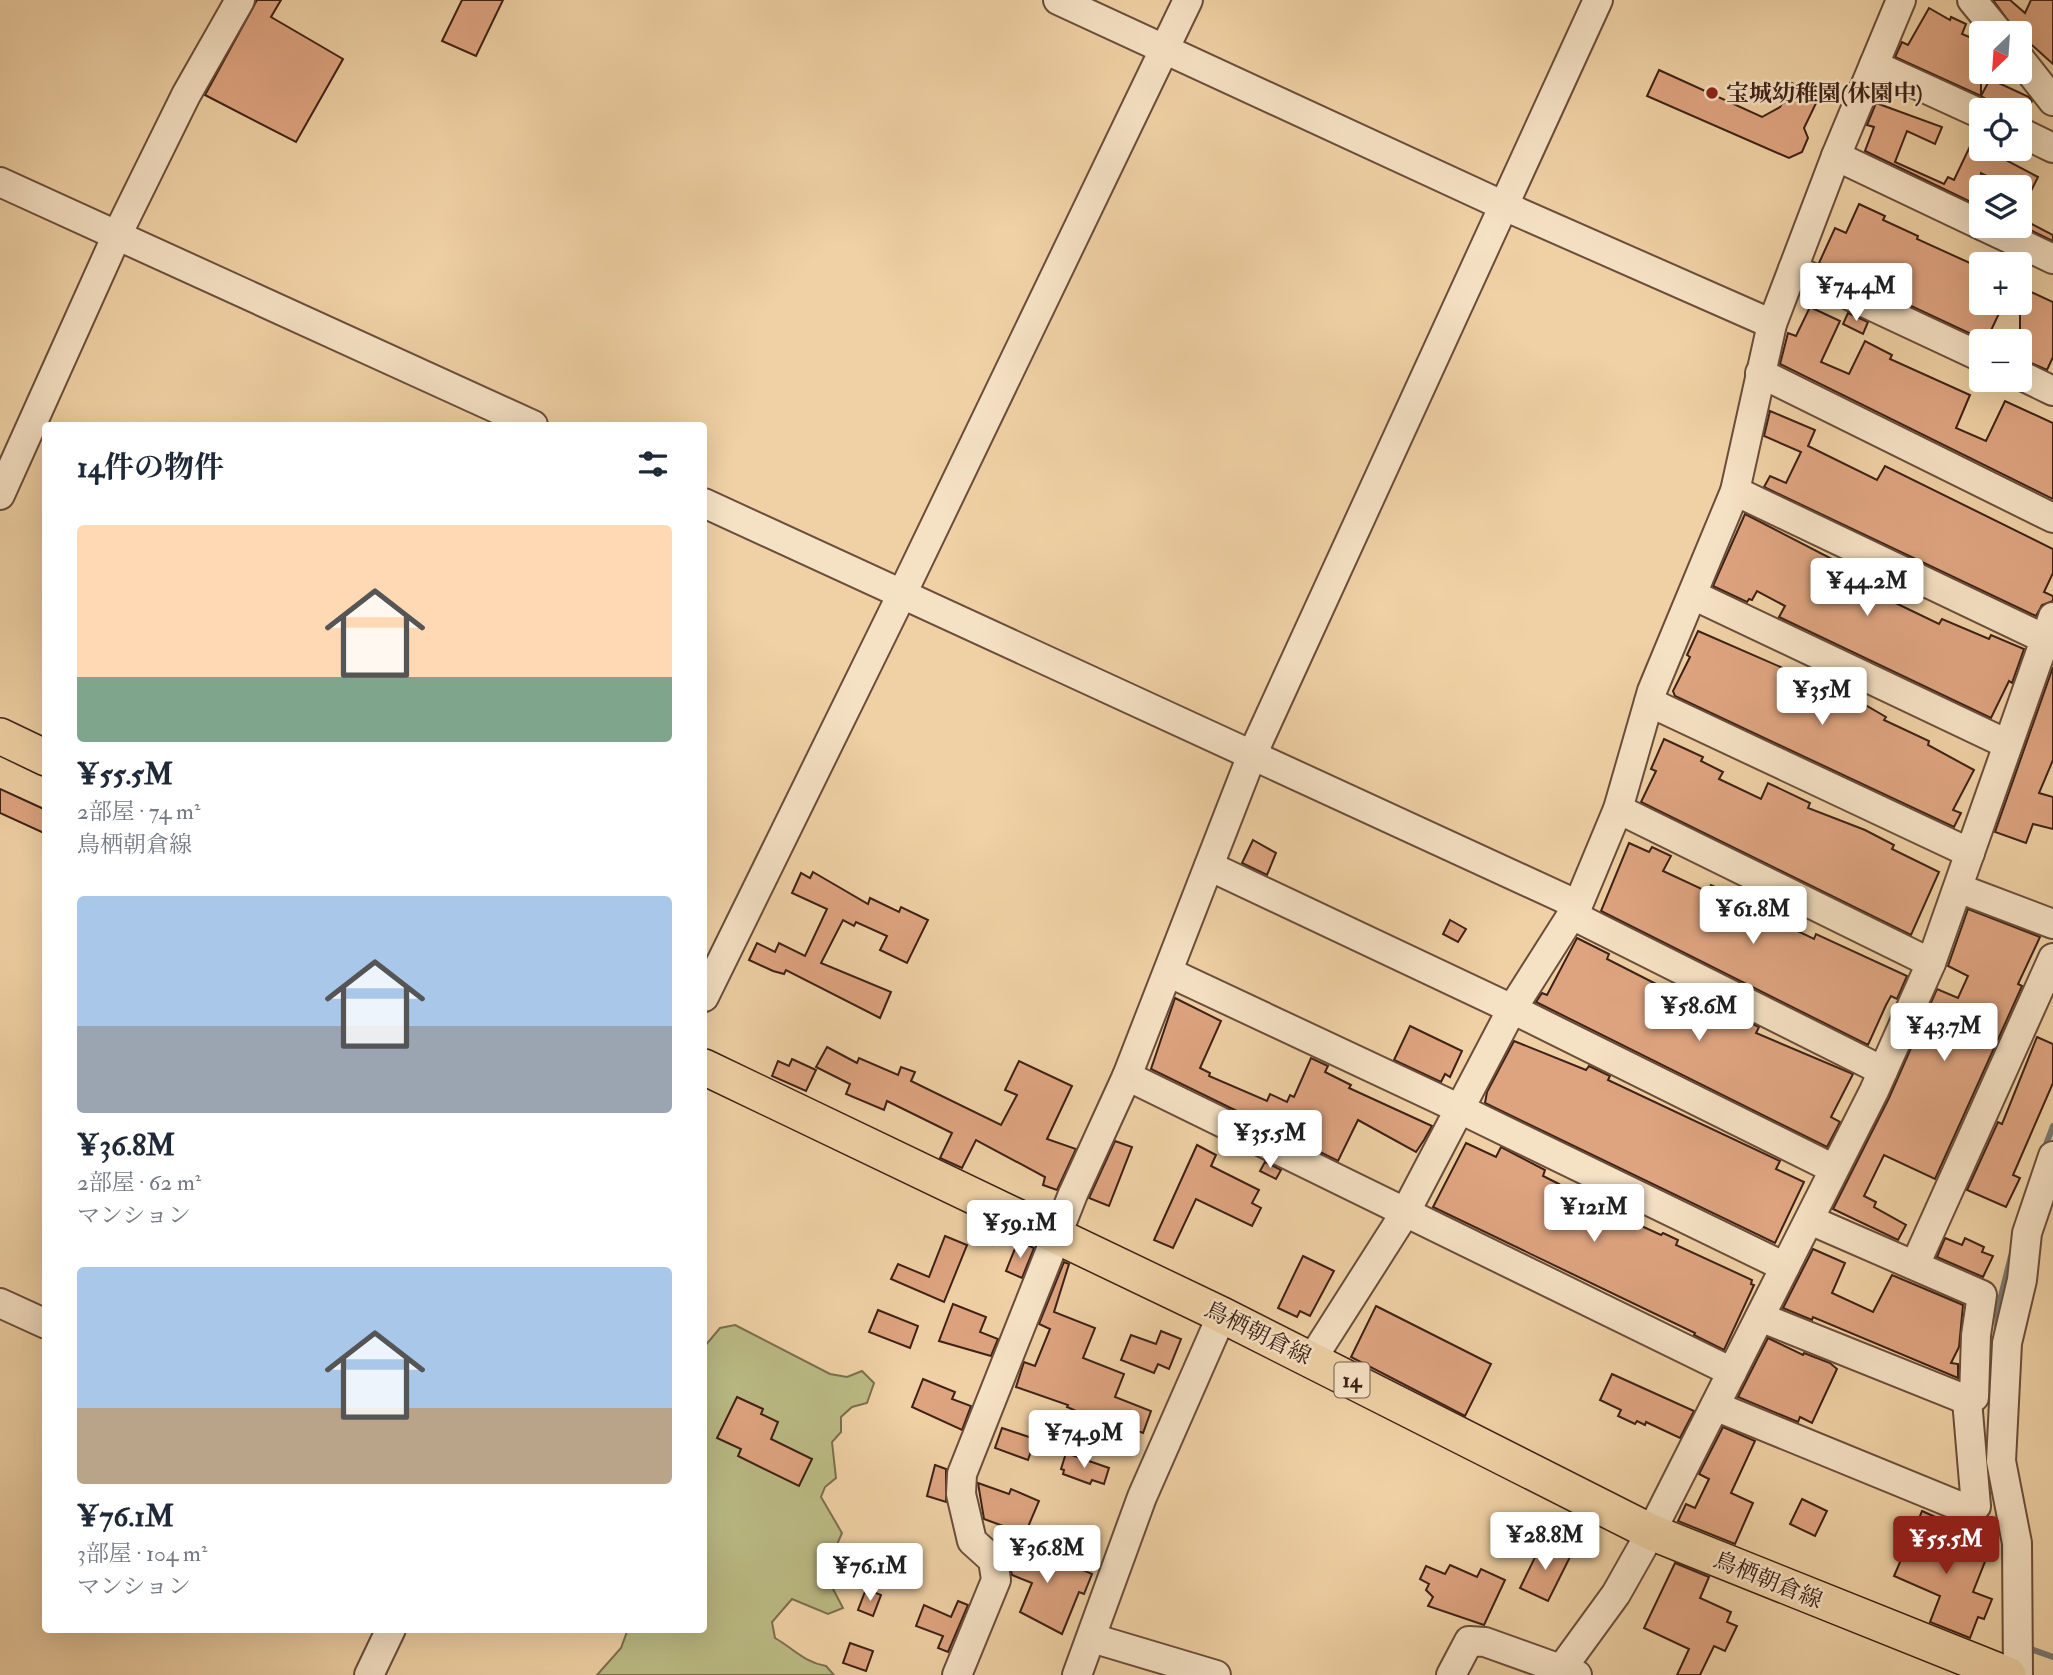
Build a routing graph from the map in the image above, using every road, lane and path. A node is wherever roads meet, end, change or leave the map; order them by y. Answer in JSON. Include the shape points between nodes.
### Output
{"nodes":[{"id":1,"x":240,"y":0,"type":"edge"},
{"id":2,"x":1058,"y":0,"type":"edge"},
{"id":3,"x":1188,"y":0,"type":"edge"},
{"id":4,"x":1598,"y":0,"type":"edge"},
{"id":5,"x":1901,"y":0,"type":"edge"},
{"id":6,"x":1972,"y":0,"type":"edge"},
{"id":7,"x":1989,"y":21,"type":"edge"},
{"id":8,"x":1164,"y":48,"type":"junction"},
{"id":9,"x":1874,"y":65,"type":"junction"},
{"id":10,"x":2032,"y":74,"type":"edge"},
{"id":11,"x":2053,"y":101,"type":"edge"},
{"id":12,"x":1969,"y":109,"type":"edge"},
{"id":13,"x":2032,"y":138,"type":"edge"},
{"id":14,"x":2053,"y":148,"type":"edge"},
{"id":15,"x":1836,"y":156,"type":"junction"},
{"id":16,"x":0,"y":182,"type":"edge"},
{"id":17,"x":1502,"y":205,"type":"junction"},
{"id":18,"x":1969,"y":219,"type":"edge"},
{"id":19,"x":117,"y":235,"type":"junction"},
{"id":20,"x":2010,"y":238,"type":"edge"},
{"id":21,"x":2053,"y":258,"type":"edge"},
{"id":22,"x":1793,"y":269,"type":"junction"},
{"id":23,"x":1772,"y":324,"type":"junction"},
{"id":24,"x":1969,"y":351,"type":"edge"},
{"id":25,"x":1760,"y":373,"type":"junction"},
{"id":26,"x":2032,"y":380,"type":"edge"},
{"id":27,"x":2053,"y":390,"type":"edge"},
{"id":28,"x":526,"y":422,"type":"edge"},
{"id":29,"x":1735,"y":491,"type":"junction"},
{"id":30,"x":0,"y":495,"type":"edge"},
{"id":31,"x":707,"y":504,"type":"edge"},
{"id":32,"x":2053,"y":518,"type":"edge"},
{"id":33,"x":902,"y":594,"type":"junction"},
{"id":34,"x":1693,"y":595,"type":"junction"},
{"id":35,"x":2049,"y":628,"type":"edge"},
{"id":36,"x":1649,"y":702,"type":"junction"},
{"id":37,"x":0,"y":736,"type":"edge"},
{"id":38,"x":2007,"y":744,"type":"junction"},
{"id":39,"x":1252,"y":755,"type":"junction"},
{"id":40,"x":42,"y":756,"type":"edge"},
{"id":41,"x":1618,"y":808,"type":"junction"},
{"id":42,"x":1970,"y":853,"type":"junction"},
{"id":43,"x":1209,"y":866,"type":"junction"},
{"id":44,"x":1958,"y":888,"type":"junction"},
{"id":45,"x":1575,"y":910,"type":"junction"},
{"id":46,"x":2053,"y":924,"type":"edge"},
{"id":47,"x":2053,"y":958,"type":"edge"},
{"id":48,"x":1931,"y":963,"type":"junction"},
{"id":49,"x":1168,"y":972,"type":"junction"},
{"id":50,"x":707,"y":991,"type":"edge"},
{"id":51,"x":1512,"y":1009,"type":"junction"},
{"id":52,"x":707,"y":1068,"type":"edge"},
{"id":53,"x":1883,"y":1070,"type":"junction"},
{"id":54,"x":1127,"y":1076,"type":"junction"},
{"id":55,"x":1460,"y":1109,"type":"junction"},
{"id":56,"x":1834,"y":1169,"type":"junction"},
{"id":57,"x":2049,"y":1175,"type":"edge"},
{"id":58,"x":1405,"y":1213,"type":"junction"},
{"id":59,"x":1810,"y":1220,"type":"junction"},
{"id":60,"x":1058,"y":1235,"type":"junction"},
{"id":61,"x":1915,"y":1265,"type":"junction"},
{"id":62,"x":1785,"y":1267,"type":"junction"},
{"id":63,"x":0,"y":1303,"type":"edge"},
{"id":64,"x":1222,"y":1315,"type":"junction"},
{"id":65,"x":1760,"y":1317,"type":"junction"},
{"id":66,"x":42,"y":1322,"type":"edge"},
{"id":67,"x":1312,"y":1359,"type":"junction"},
{"id":68,"x":1732,"y":1372,"type":"junction"},
{"id":69,"x":1967,"y":1400,"type":"junction"},
{"id":70,"x":1715,"y":1406,"type":"junction"},
{"id":71,"x":1651,"y":1532,"type":"junction"},
{"id":72,"x":389,"y":1633,"type":"edge"},
{"id":73,"x":1092,"y":1638,"type":"junction"},
{"id":74,"x":1565,"y":1673,"type":"edge"},
{"id":75,"x":2004,"y":1674,"type":"edge"},
{"id":76,"x":369,"y":1675,"type":"edge"},
{"id":77,"x":957,"y":1675,"type":"edge"},
{"id":78,"x":1077,"y":1675,"type":"edge"},
{"id":79,"x":1216,"y":1675,"type":"edge"},
{"id":80,"x":1451,"y":1675,"type":"edge"}],
"edges":[{"from":1,"to":19,"type":"street","via":[[186,95]]},
{"from":2,"to":8,"type":"street"},
{"from":3,"to":8,"type":"street"},
{"from":4,"to":17,"type":"street"},
{"from":5,"to":9,"type":"street"},
{"from":6,"to":7,"type":"street"},
{"from":8,"to":17,"type":"street"},
{"from":8,"to":33,"type":"street"},
{"from":9,"to":12,"type":"street"},
{"from":9,"to":15,"type":"street"},
{"from":10,"to":11,"type":"street"},
{"from":13,"to":14,"type":"street"},
{"from":15,"to":18,"type":"street"},
{"from":15,"to":22,"type":"street"},
{"from":16,"to":19,"type":"street"},
{"from":17,"to":23,"type":"street"},
{"from":17,"to":39,"type":"street"},
{"from":19,"to":28,"type":"street"},
{"from":19,"to":30,"type":"street"},
{"from":20,"to":21,"type":"street"},
{"from":22,"to":23,"type":"street"},
{"from":22,"to":24,"type":"street"},
{"from":23,"to":25,"type":"street"},
{"from":25,"to":29,"type":"street"},
{"from":25,"to":32,"type":"street"},
{"from":26,"to":27,"type":"street"},
{"from":29,"to":34,"type":"street"},
{"from":29,"to":35,"type":"street"},
{"from":31,"to":33,"type":"street"},
{"from":33,"to":39,"type":"street"},
{"from":33,"to":50,"type":"street"},
{"from":34,"to":36,"type":"street"},
{"from":34,"to":38,"type":"street"},
{"from":35,"to":38,"type":"street"},
{"from":36,"to":41,"type":"street"},
{"from":36,"to":42,"type":"street"},
{"from":37,"to":40,"type":"main road"},
{"from":38,"to":42,"type":"street"},
{"from":39,"to":43,"type":"street"},
{"from":39,"to":45,"type":"street"},
{"from":41,"to":45,"type":"street"},
{"from":41,"to":48,"type":"street"},
{"from":42,"to":44,"type":"street"},
{"from":43,"to":49,"type":"street"},
{"from":43,"to":51,"type":"street"},
{"from":44,"to":46,"type":"street"},
{"from":44,"to":48,"type":"street"},
{"from":45,"to":51,"type":"street"},
{"from":45,"to":53,"type":"street"},
{"from":47,"to":61,"type":"street"},
{"from":48,"to":53,"type":"street"},
{"from":49,"to":54,"type":"street"},
{"from":49,"to":55,"type":"street"},
{"from":51,"to":55,"type":"street"},
{"from":51,"to":56,"type":"street"},
{"from":52,"to":60,"type":"main road","name":"鳥栖朝倉線","number":"14"},
{"from":53,"to":56,"type":"street"},
{"from":54,"to":58,"type":"street"},
{"from":54,"to":60,"type":"street"},
{"from":55,"to":58,"type":"street"},
{"from":55,"to":62,"type":"street"},
{"from":56,"to":59,"type":"street"},
{"from":57,"to":75,"type":"street","via":[[2027,1233],[2007,1343],[2002,1450],[2017,1543]]},
{"from":58,"to":67,"type":"street"},
{"from":58,"to":68,"type":"street"},
{"from":59,"to":61,"type":"street"},
{"from":59,"to":62,"type":"street"},
{"from":60,"to":64,"type":"main road","name":"鳥栖朝倉線","number":"14"},
{"from":60,"to":77,"type":"street","via":[[962,1474],[961,1494],[972,1541],[993,1560],[996,1580]]},
{"from":61,"to":69,"type":"street","via":[[1982,1295],[1975,1397]]},
{"from":62,"to":65,"type":"street"},
{"from":63,"to":66,"type":"street"},
{"from":64,"to":67,"type":"main road","name":"鳥栖朝倉線","number":"14"},
{"from":64,"to":73,"type":"street","via":[[1142,1497]]},
{"from":65,"to":68,"type":"street"},
{"from":65,"to":69,"type":"street"},
{"from":67,"to":71,"type":"main road","name":"鳥栖朝倉線","number":"14"},
{"from":68,"to":70,"type":"street"},
{"from":69,"to":70,"type":"street","via":[[1976,1506],[1969,1510]]},
{"from":70,"to":71,"type":"street"},
{"from":71,"to":74,"type":"street"},
{"from":71,"to":75,"type":"main road","name":"鳥栖朝倉線","number":"14"},
{"from":72,"to":76,"type":"street"},
{"from":73,"to":78,"type":"street"},
{"from":73,"to":79,"type":"street"},
{"from":74,"to":80,"type":"street","via":[[1485,1642],[1469,1641]]}]}
